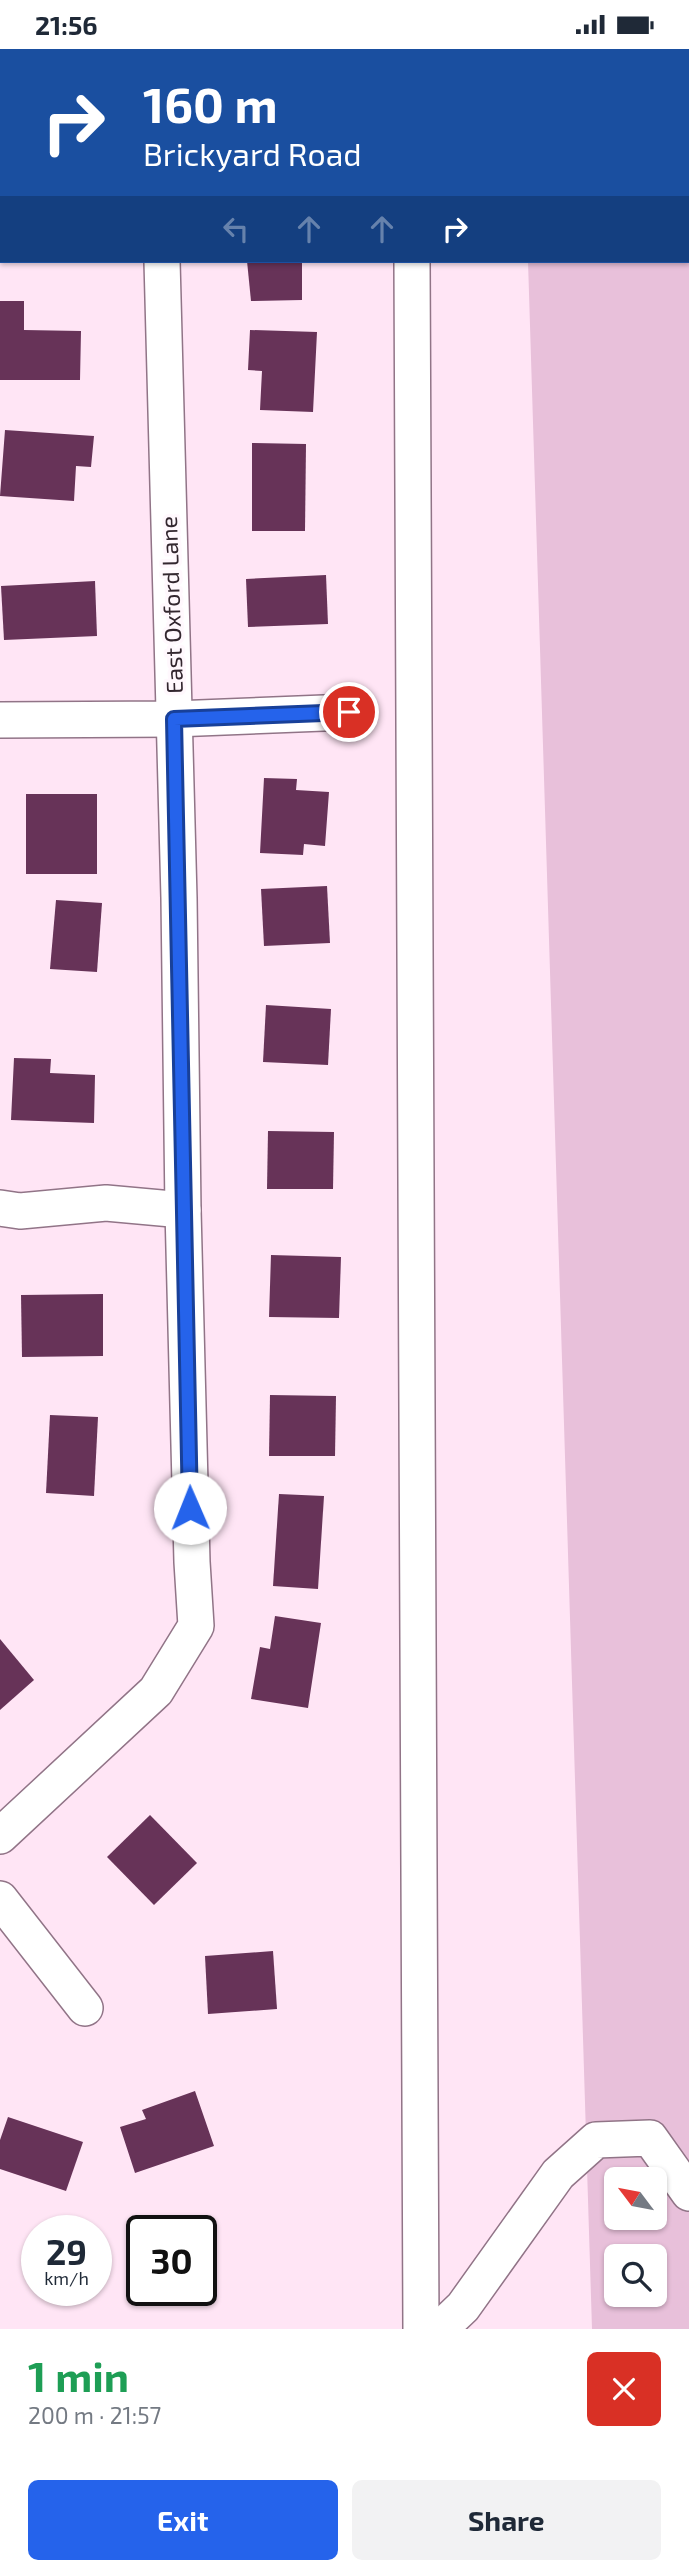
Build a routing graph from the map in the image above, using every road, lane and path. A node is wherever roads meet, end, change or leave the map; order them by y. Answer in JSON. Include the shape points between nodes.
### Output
{"nodes":[{"id":1,"x":162,"y":263,"type":"edge"},
{"id":2,"x":412,"y":263,"type":"edge"},
{"id":3,"x":349,"y":712,"type":"dead end"},
{"id":4,"x":174,"y":719,"type":"junction"},
{"id":5,"x":0,"y":720,"type":"edge"},
{"id":6,"x":0,"y":1209,"type":"edge"},
{"id":7,"x":183,"y":1210,"type":"junction"},
{"id":8,"x":0,"y":1836,"type":"edge"},
{"id":9,"x":0,"y":1899,"type":"edge"},
{"id":10,"x":85,"y":2008,"type":"dead end"},
{"id":11,"x":689,"y":2193,"type":"edge"},
{"id":12,"x":421,"y":2329,"type":"edge"},
{"id":13,"x":440,"y":2329,"type":"edge"}],
"edges":[{"from":1,"to":4,"type":"street","name":"East Oxford Lane"},
{"from":2,"to":12,"type":"street"},
{"from":3,"to":4,"type":"street"},
{"from":4,"to":5,"type":"street"},
{"from":4,"to":7,"type":"street","name":"East Oxford Lane"},
{"from":6,"to":7,"type":"street","via":[[106,1203]]},
{"from":7,"to":8,"type":"street","name":"East Oxford Lane","via":[[196,1626],[156,1691]]},
{"from":9,"to":10,"type":"street"},
{"from":11,"to":13,"type":"street","via":[[650,2138],[596,2140],[558,2173],[463,2307]]}]}
